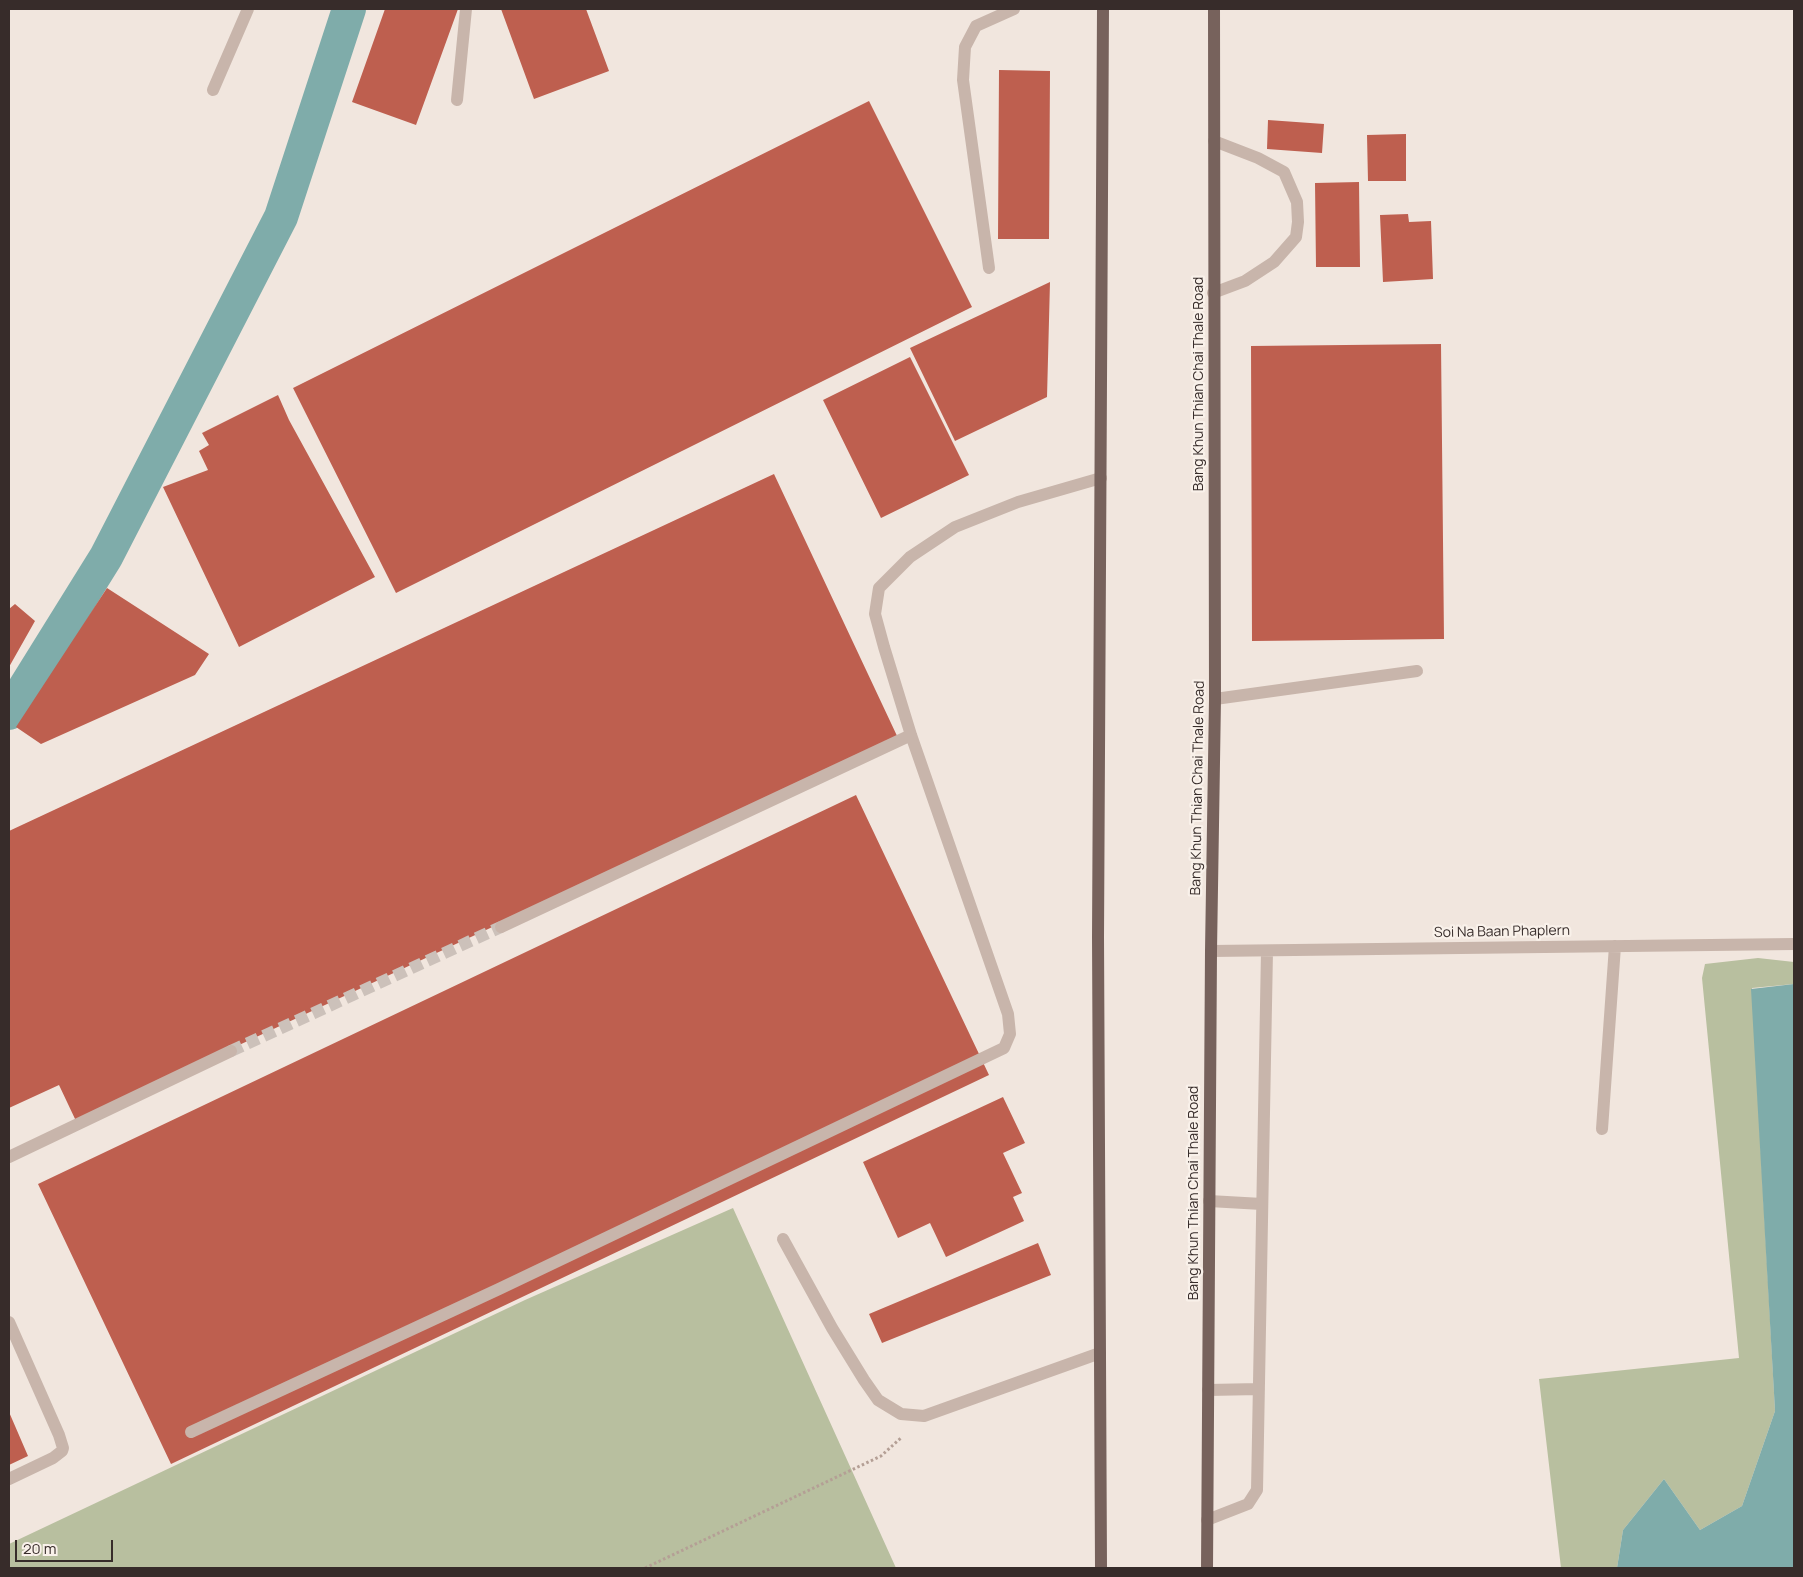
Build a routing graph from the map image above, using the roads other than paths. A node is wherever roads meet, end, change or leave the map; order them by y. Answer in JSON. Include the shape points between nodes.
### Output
{"nodes":[{"id":1,"x":248,"y":9,"type":"edge"},
{"id":2,"x":466,"y":9,"type":"edge"},
{"id":3,"x":1014,"y":9,"type":"edge"},
{"id":4,"x":1104,"y":9,"type":"edge"},
{"id":5,"x":1214,"y":9,"type":"edge"},
{"id":6,"x":213,"y":90,"type":"dead end"},
{"id":7,"x":457,"y":100,"type":"dead end"},
{"id":8,"x":1214,"y":141,"type":"junction"},
{"id":9,"x":989,"y":268,"type":"dead end"},
{"id":10,"x":1214,"y":293,"type":"junction"},
{"id":11,"x":1101,"y":478,"type":"junction"},
{"id":12,"x":1417,"y":671,"type":"dead end"},
{"id":13,"x":1215,"y":699,"type":"junction"},
{"id":14,"x":911,"y":735,"type":"junction"},
{"id":15,"x":501,"y":928,"type":"tunnel mouth"},
{"id":16,"x":1794,"y":944,"type":"edge"},
{"id":17,"x":1615,"y":946,"type":"junction"},
{"id":18,"x":1211,"y":951,"type":"junction"},
{"id":19,"x":1267,"y":951,"type":"junction"},
{"id":20,"x":231,"y":1051,"type":"tunnel mouth"},
{"id":21,"x":1602,"y":1129,"type":"dead end"},
{"id":22,"x":9,"y":1157,"type":"edge"},
{"id":23,"x":1210,"y":1201,"type":"junction"},
{"id":24,"x":1262,"y":1204,"type":"junction"},
{"id":25,"x":782,"y":1240,"type":"dead end"},
{"id":26,"x":9,"y":1322,"type":"edge"},
{"id":27,"x":1100,"y":1353,"type":"junction"},
{"id":28,"x":1259,"y":1389,"type":"junction"},
{"id":29,"x":1208,"y":1390,"type":"junction"},
{"id":30,"x":191,"y":1432,"type":"dead end"},
{"id":31,"x":9,"y":1479,"type":"edge"},
{"id":32,"x":1207,"y":1520,"type":"junction"},
{"id":33,"x":1101,"y":1568,"type":"edge"},
{"id":34,"x":1207,"y":1568,"type":"edge"}],
"edges":[{"from":1,"to":6,"type":"street"},
{"from":2,"to":7,"type":"street"},
{"from":3,"to":9,"type":"street","via":[[976,26],[964,47],[962,80]]},
{"from":4,"to":11,"type":"main road"},
{"from":5,"to":8,"type":"main road","name":"Bang Khun Thian Chai Thale Road"},
{"from":8,"to":10,"type":"main road","name":"Bang Khun Thian Chai Thale Road"},
{"from":8,"to":10,"type":"street","via":[[1284,172],[1297,202],[1298,222],[1296,236],[1274,262],[1245,281]]},
{"from":10,"to":13,"type":"main road","name":"Bang Khun Thian Chai Thale Road"},
{"from":11,"to":14,"type":"street","via":[[1018,502],[955,527],[910,557],[879,588],[875,614]]},
{"from":11,"to":27,"type":"main road"},
{"from":12,"to":13,"type":"street"},
{"from":13,"to":18,"type":"main road","name":"Bang Khun Thian Chai Thale Road"},
{"from":14,"to":15,"type":"street"},
{"from":14,"to":30,"type":"street","via":[[1008,1014],[1010,1034],[1004,1048]]},
{"from":16,"to":17,"type":"street","name":"Soi Na Baan Phaplern"},
{"from":17,"to":19,"type":"street","name":"Soi Na Baan Phaplern"},
{"from":17,"to":21,"type":"street"},
{"from":18,"to":19,"type":"street","name":"Soi Na Baan Phaplern"},
{"from":18,"to":23,"type":"main road","name":"Bang Khun Thian Chai Thale Road"},
{"from":19,"to":24,"type":"street"},
{"from":20,"to":22,"type":"street"},
{"from":23,"to":24,"type":"street"},
{"from":23,"to":29,"type":"main road","name":"Bang Khun Thian Chai Thale Road"},
{"from":24,"to":28,"type":"street"},
{"from":25,"to":27,"type":"street","via":[[878,1400],[901,1414],[924,1416]]},
{"from":26,"to":31,"type":"street","via":[[63,1448],[53,1458]]},
{"from":27,"to":33,"type":"main road"},
{"from":28,"to":29,"type":"street"},
{"from":28,"to":32,"type":"street","via":[[1257,1490],[1248,1504]]},
{"from":29,"to":32,"type":"main road","name":"Bang Khun Thian Chai Thale Road"},
{"from":32,"to":34,"type":"main road","name":"Bang Khun Thian Chai Thale Road"}]}
